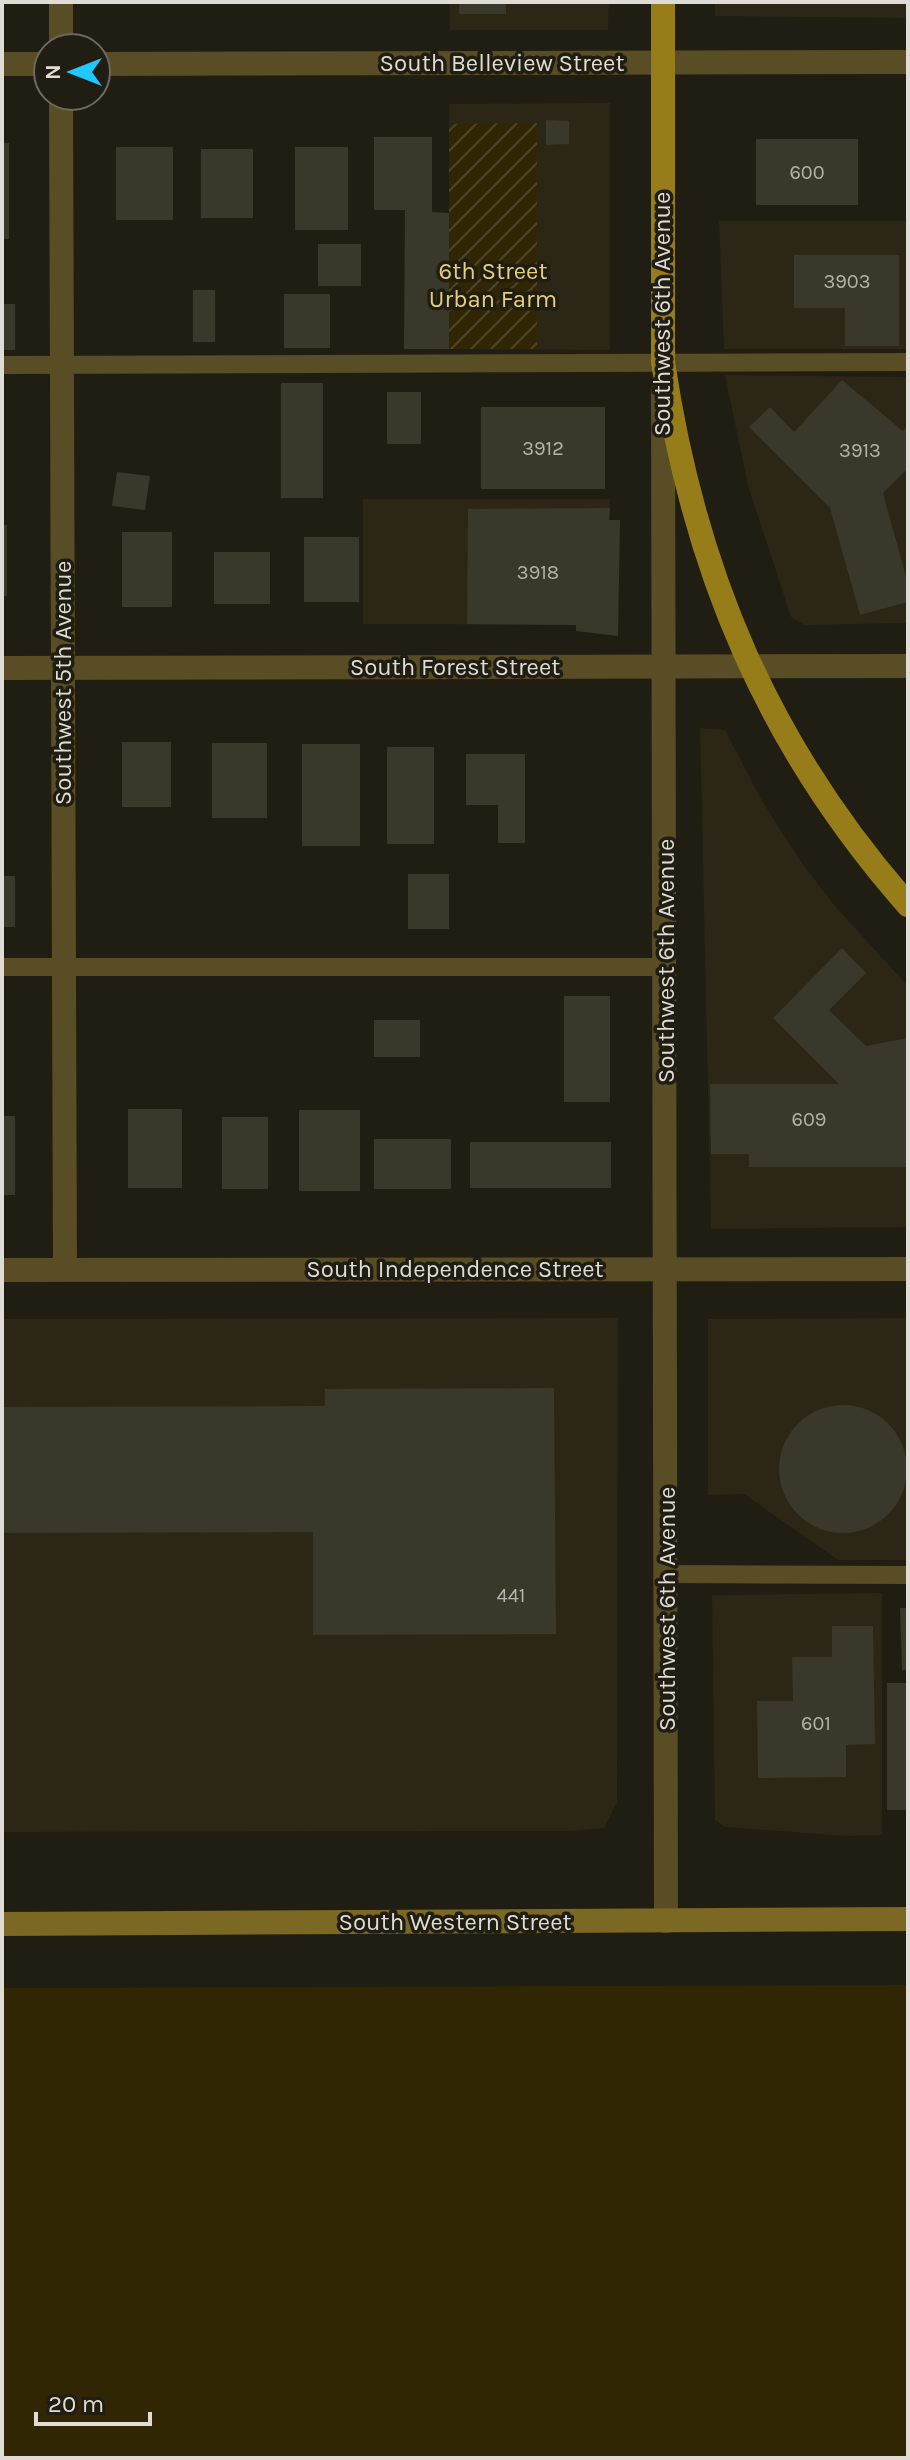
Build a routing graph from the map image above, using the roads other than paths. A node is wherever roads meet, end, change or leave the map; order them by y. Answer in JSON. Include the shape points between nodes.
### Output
{"nodes":[{"id":1,"x":61,"y":2,"type":"edge"},
{"id":2,"x":663,"y":2,"type":"edge"},
{"id":3,"x":61,"y":32,"type":"edge"},
{"id":4,"x":908,"y":62,"type":"edge"},
{"id":5,"x":663,"y":63,"type":"junction"},
{"id":6,"x":2,"y":64,"type":"edge"},
{"id":7,"x":32,"y":64,"type":"edge"},
{"id":8,"x":112,"y":64,"type":"edge"},
{"id":9,"x":61,"y":112,"type":"edge"},
{"id":10,"x":663,"y":362,"type":"junction"},
{"id":11,"x":908,"y":362,"type":"edge"},
{"id":12,"x":2,"y":365,"type":"edge"},
{"id":13,"x":61,"y":366,"type":"junction"},
{"id":14,"x":664,"y":666,"type":"junction"},
{"id":15,"x":749,"y":666,"type":"junction"},
{"id":16,"x":908,"y":666,"type":"edge"},
{"id":17,"x":2,"y":668,"type":"edge"},
{"id":18,"x":63,"y":668,"type":"junction"},
{"id":19,"x":908,"y":905,"type":"edge"},
{"id":20,"x":2,"y":967,"type":"edge"},
{"id":21,"x":63,"y":967,"type":"junction"},
{"id":22,"x":666,"y":967,"type":"junction"},
{"id":23,"x":668,"y":1268,"type":"junction"},
{"id":24,"x":908,"y":1269,"type":"edge"},
{"id":25,"x":2,"y":1270,"type":"edge"},
{"id":26,"x":65,"y":1270,"type":"junction"},
{"id":27,"x":667,"y":1574,"type":"junction"},
{"id":28,"x":908,"y":1575,"type":"edge"},
{"id":29,"x":908,"y":1919,"type":"edge"},
{"id":30,"x":666,"y":1921,"type":"junction"},
{"id":31,"x":2,"y":1924,"type":"edge"}],
"edges":[{"from":1,"to":3,"type":"street"},
{"from":2,"to":5,"type":"main road","name":"Southwest 6th Avenue"},
{"from":4,"to":5,"type":"street","name":"South Belleview Street"},
{"from":5,"to":8,"type":"street","name":"South Belleview Street"},
{"from":5,"to":10,"type":"main road","name":"Southwest 6th Avenue"},
{"from":6,"to":7,"type":"street"},
{"from":9,"to":13,"type":"street","name":"Southwest 5th Avenue"},
{"from":10,"to":11,"type":"lane"},
{"from":10,"to":13,"type":"lane"},
{"from":10,"to":14,"type":"street","name":"Southwest 6th Avenue"},
{"from":10,"to":15,"type":"main road","via":[[695,515]]},
{"from":12,"to":13,"type":"lane"},
{"from":13,"to":18,"type":"street","name":"Southwest 5th Avenue"},
{"from":14,"to":15,"type":"street","name":"South Forest Street"},
{"from":14,"to":18,"type":"street","name":"South Forest Street"},
{"from":14,"to":22,"type":"street","name":"Southwest 6th Avenue"},
{"from":15,"to":16,"type":"street","name":"South Forest Street"},
{"from":15,"to":19,"type":"main road","via":[[818,792]]},
{"from":17,"to":18,"type":"street","name":"South Forest Street"},
{"from":18,"to":21,"type":"street","name":"Southwest 5th Avenue"},
{"from":20,"to":21,"type":"lane"},
{"from":21,"to":22,"type":"lane"},
{"from":21,"to":26,"type":"street","name":"Southwest 5th Avenue"},
{"from":22,"to":23,"type":"street","name":"Southwest 6th Avenue"},
{"from":23,"to":24,"type":"street","name":"South Independence Street"},
{"from":23,"to":26,"type":"street","name":"South Independence Street"},
{"from":23,"to":27,"type":"street","name":"Southwest 6th Avenue"},
{"from":25,"to":26,"type":"street","name":"South Independence Street"},
{"from":27,"to":28,"type":"lane"},
{"from":27,"to":30,"type":"street","name":"Southwest 6th Avenue"},
{"from":29,"to":30,"type":"main road","name":"South Western Street"},
{"from":30,"to":31,"type":"main road","name":"South Western Street"}]}
